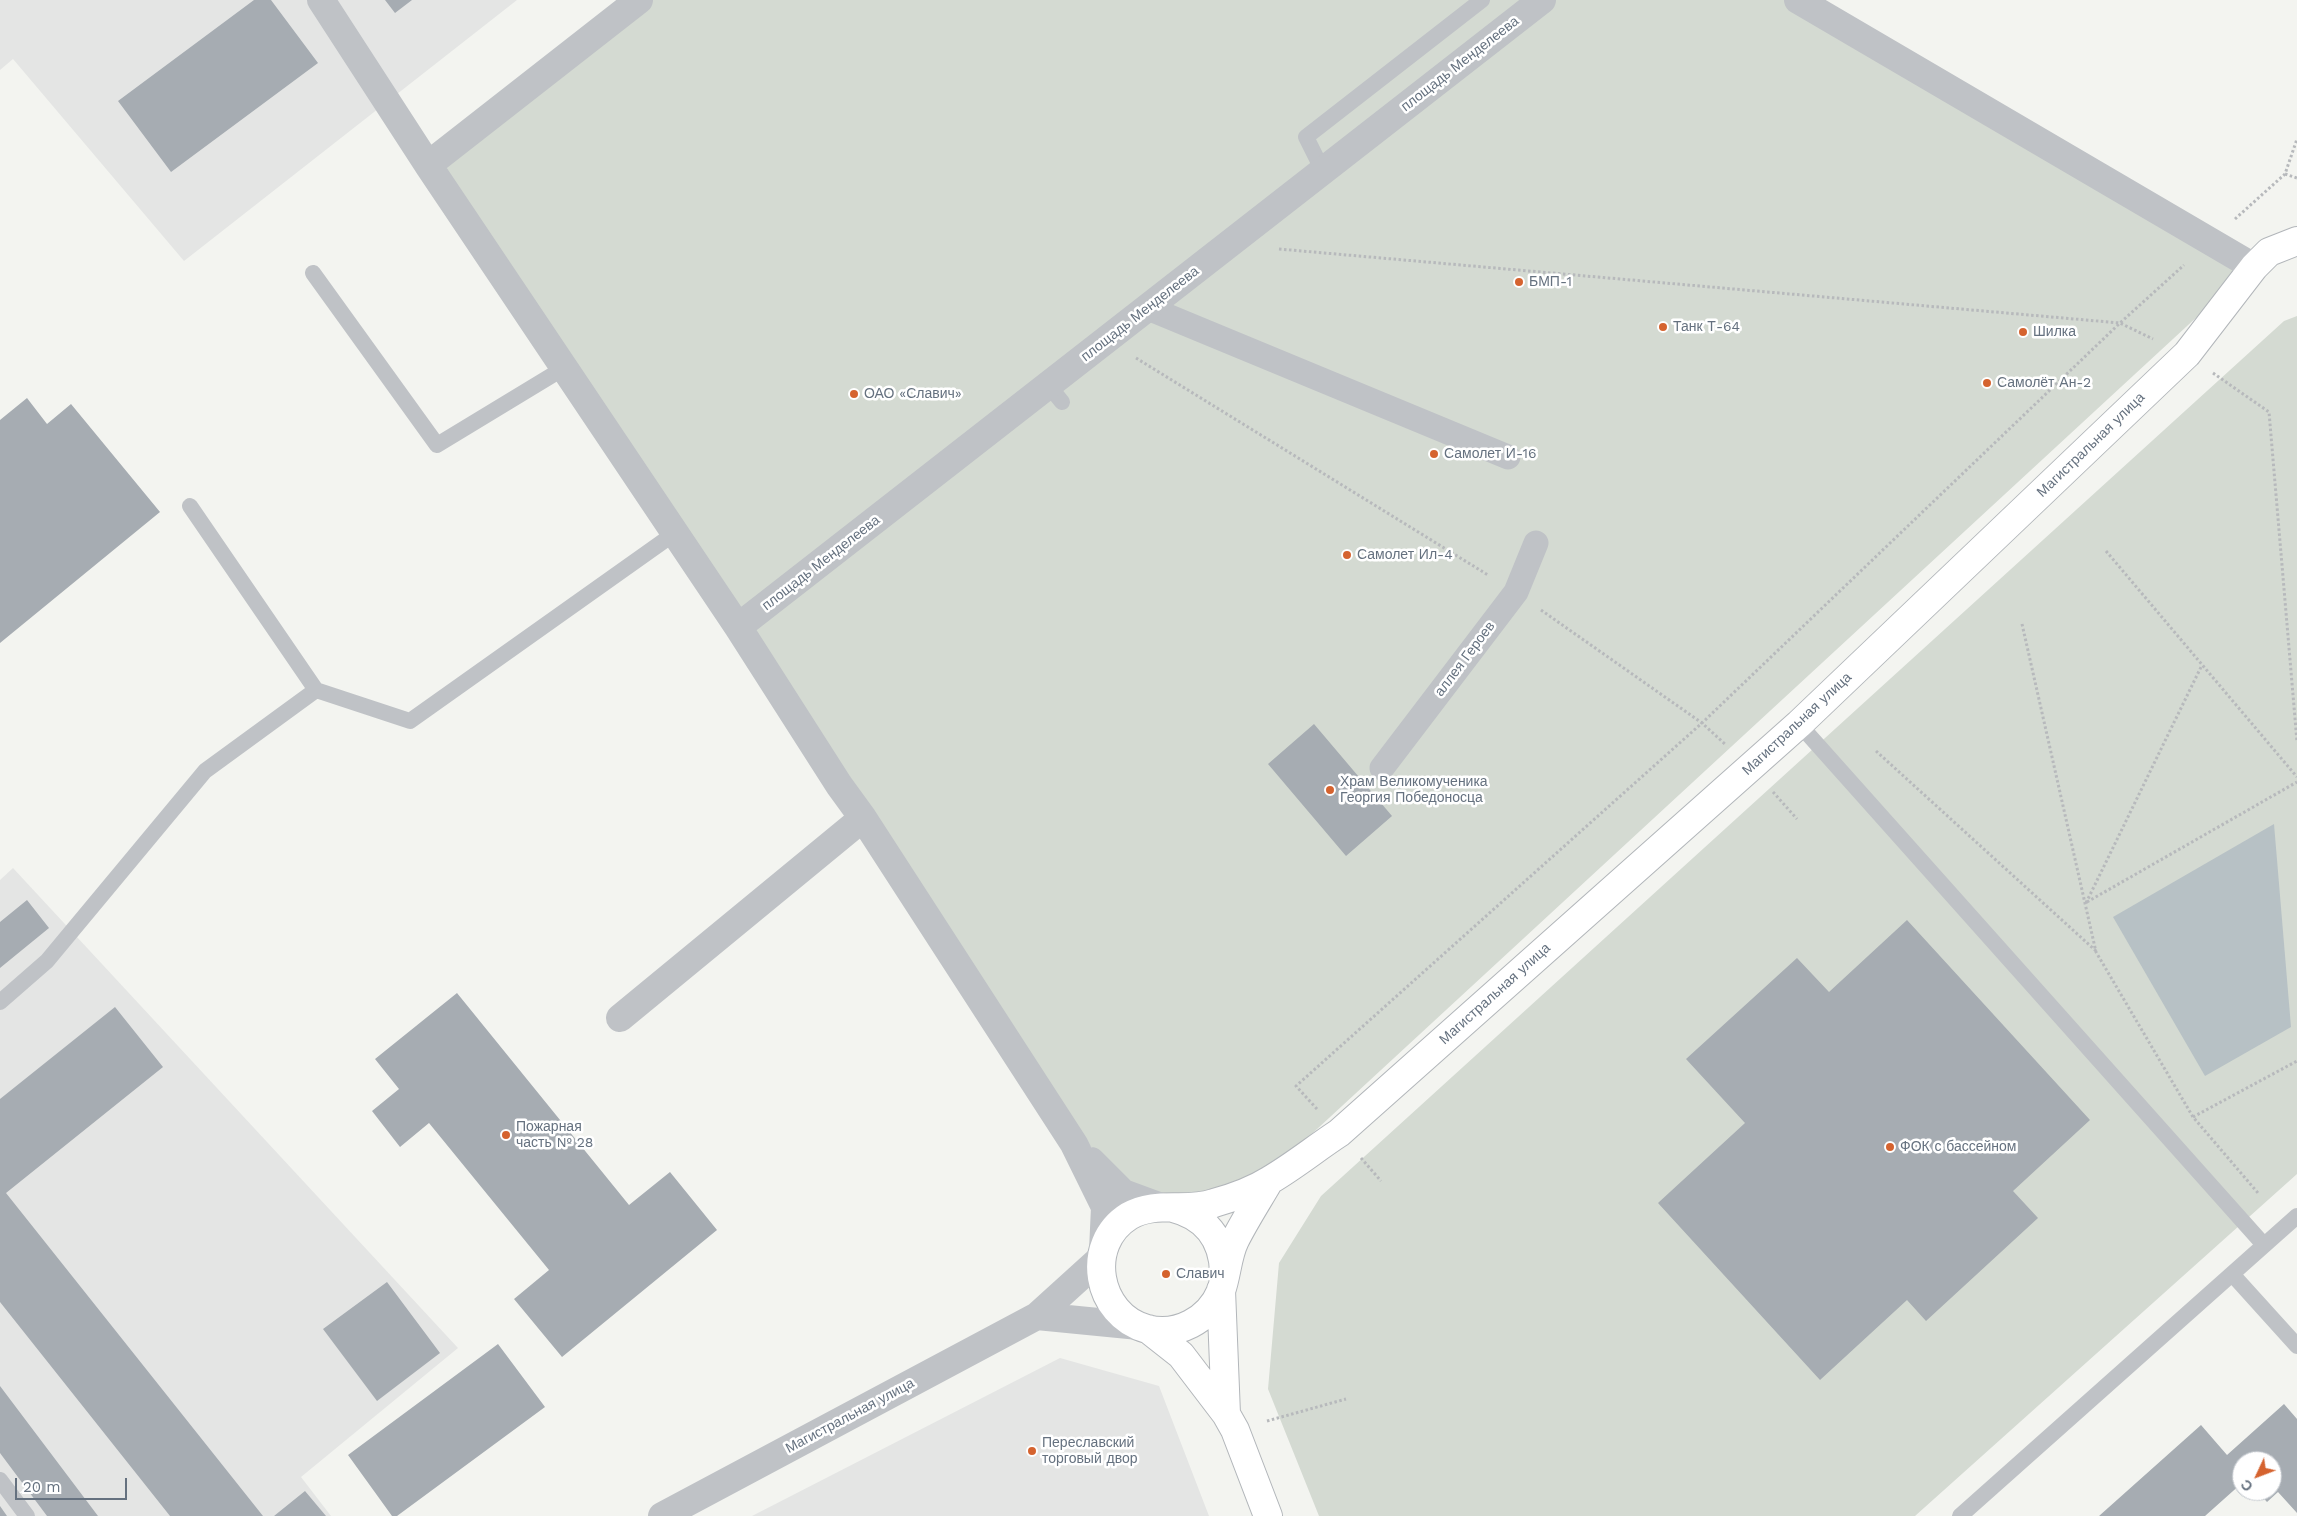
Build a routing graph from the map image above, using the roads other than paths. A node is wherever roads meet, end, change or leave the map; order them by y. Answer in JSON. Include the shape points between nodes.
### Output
{"nodes":[{"id":1,"x":321,"y":0,"type":"edge"},
{"id":2,"x":639,"y":0,"type":"edge"},
{"id":3,"x":1482,"y":0,"type":"edge"},
{"id":4,"x":1542,"y":0,"type":"edge"},
{"id":5,"x":1798,"y":0,"type":"edge"},
{"id":6,"x":428,"y":165,"type":"junction"},
{"id":7,"x":1323,"y":171,"type":"junction"},
{"id":8,"x":2297,"y":241,"type":"edge"},
{"id":9,"x":2254,"y":267,"type":"junction"},
{"id":10,"x":313,"y":273,"type":"dead end"},
{"id":11,"x":1148,"y":308,"type":"junction"},
{"id":12,"x":564,"y":368,"type":"junction"},
{"id":13,"x":1508,"y":457,"type":"dead end"},
{"id":14,"x":190,"y":506,"type":"dead end"},
{"id":15,"x":676,"y":533,"type":"junction"},
{"id":16,"x":1536,"y":543,"type":"dead end"},
{"id":17,"x":738,"y":627,"type":"junction"},
{"id":18,"x":316,"y":690,"type":"junction"},
{"id":19,"x":1799,"y":724,"type":"junction"},
{"id":20,"x":1382,"y":768,"type":"dead end"},
{"id":21,"x":863,"y":818,"type":"junction"},
{"id":22,"x":0,"y":1002,"type":"edge"},
{"id":23,"x":620,"y":1018,"type":"dead end"},
{"id":24,"x":1074,"y":1144,"type":"junction"},
{"id":25,"x":1269,"y":1181,"type":"junction"},
{"id":26,"x":1166,"y":1207,"type":"junction"},
{"id":27,"x":2292,"y":1221,"type":"edge"},
{"id":28,"x":2264,"y":1245,"type":"junction"},
{"id":29,"x":1102,"y":1254,"type":"junction"},
{"id":30,"x":2232,"y":1274,"type":"junction"},
{"id":31,"x":1223,"y":1282,"type":"junction"},
{"id":32,"x":1037,"y":1316,"type":"junction"},
{"id":33,"x":1143,"y":1328,"type":"junction"},
{"id":34,"x":2297,"y":1346,"type":"edge"},
{"id":35,"x":1230,"y":1422,"type":"junction"},
{"id":36,"x":0,"y":1480,"type":"edge"},
{"id":37,"x":27,"y":1516,"type":"edge"},
{"id":38,"x":662,"y":1516,"type":"edge"},
{"id":39,"x":1268,"y":1516,"type":"edge"},
{"id":40,"x":1960,"y":1516,"type":"edge"}],
"edges":[{"from":1,"to":6,"type":"street"},
{"from":2,"to":6,"type":"street"},
{"from":3,"to":7,"type":"lane","via":[[1306,137]]},
{"from":4,"to":7,"type":"street","name":"площадь Менделеева"},
{"from":5,"to":9,"type":"street"},
{"from":6,"to":12,"type":"street"},
{"from":7,"to":11,"type":"street","name":"площадь Менделеева"},
{"from":8,"to":9,"type":"main road","name":"Магистральная улица","via":[[2269,252]]},
{"from":9,"to":19,"type":"main road","name":"Магистральная улица","via":[[2187,354]]},
{"from":10,"to":12,"type":"lane","via":[[437,445]]},
{"from":11,"to":13,"type":"street"},
{"from":11,"to":17,"type":"street","name":"площадь Менделеева","via":[[1107,340],[1055,394]]},
{"from":12,"to":15,"type":"street"},
{"from":14,"to":18,"type":"lane"},
{"from":15,"to":17,"type":"street"},
{"from":15,"to":18,"type":"lane","via":[[410,721]]},
{"from":16,"to":20,"type":"street","name":"аллея Героев","via":[[1516,592]]},
{"from":17,"to":21,"type":"street","via":[[848,779]]},
{"from":18,"to":22,"type":"lane","via":[[205,771],[47,961]]},
{"from":19,"to":25,"type":"main road","name":"Магистральная улица","via":[[1339,1132]]},
{"from":19,"to":28,"type":"lane"},
{"from":21,"to":23,"type":"street"},
{"from":21,"to":24,"type":"street"},
{"from":24,"to":26,"type":"street","via":[[1123,1192]]},
{"from":24,"to":29,"type":"street","via":[[1106,1207]]},
{"from":25,"to":26,"type":"main road","via":[[1212,1204]]},
{"from":25,"to":31,"type":"main road","via":[[1234,1241]]},
{"from":26,"to":29,"type":"main road","via":[[1138,1212],[1121,1222]]},
{"from":26,"to":31,"type":"main road","via":[[1194,1215],[1212,1231],[1224,1259]]},
{"from":27,"to":28,"type":"lane"},
{"from":28,"to":30,"type":"lane"},
{"from":29,"to":32,"type":"street","name":"Магистральная улица"},
{"from":29,"to":33,"type":"main road","via":[[1101,1279],[1105,1294],[1126,1318]]},
{"from":30,"to":34,"type":"lane"},
{"from":30,"to":40,"type":"lane"},
{"from":31,"to":33,"type":"main road","via":[[1206,1313],[1196,1321],[1172,1330]]},
{"from":31,"to":35,"type":"main road"},
{"from":32,"to":33,"type":"street"},
{"from":32,"to":38,"type":"street","name":"Магистральная улица"},
{"from":33,"to":35,"type":"main road","via":[[1181,1355]]},
{"from":35,"to":39,"type":"main road"},
{"from":36,"to":37,"type":"lane"}]}
